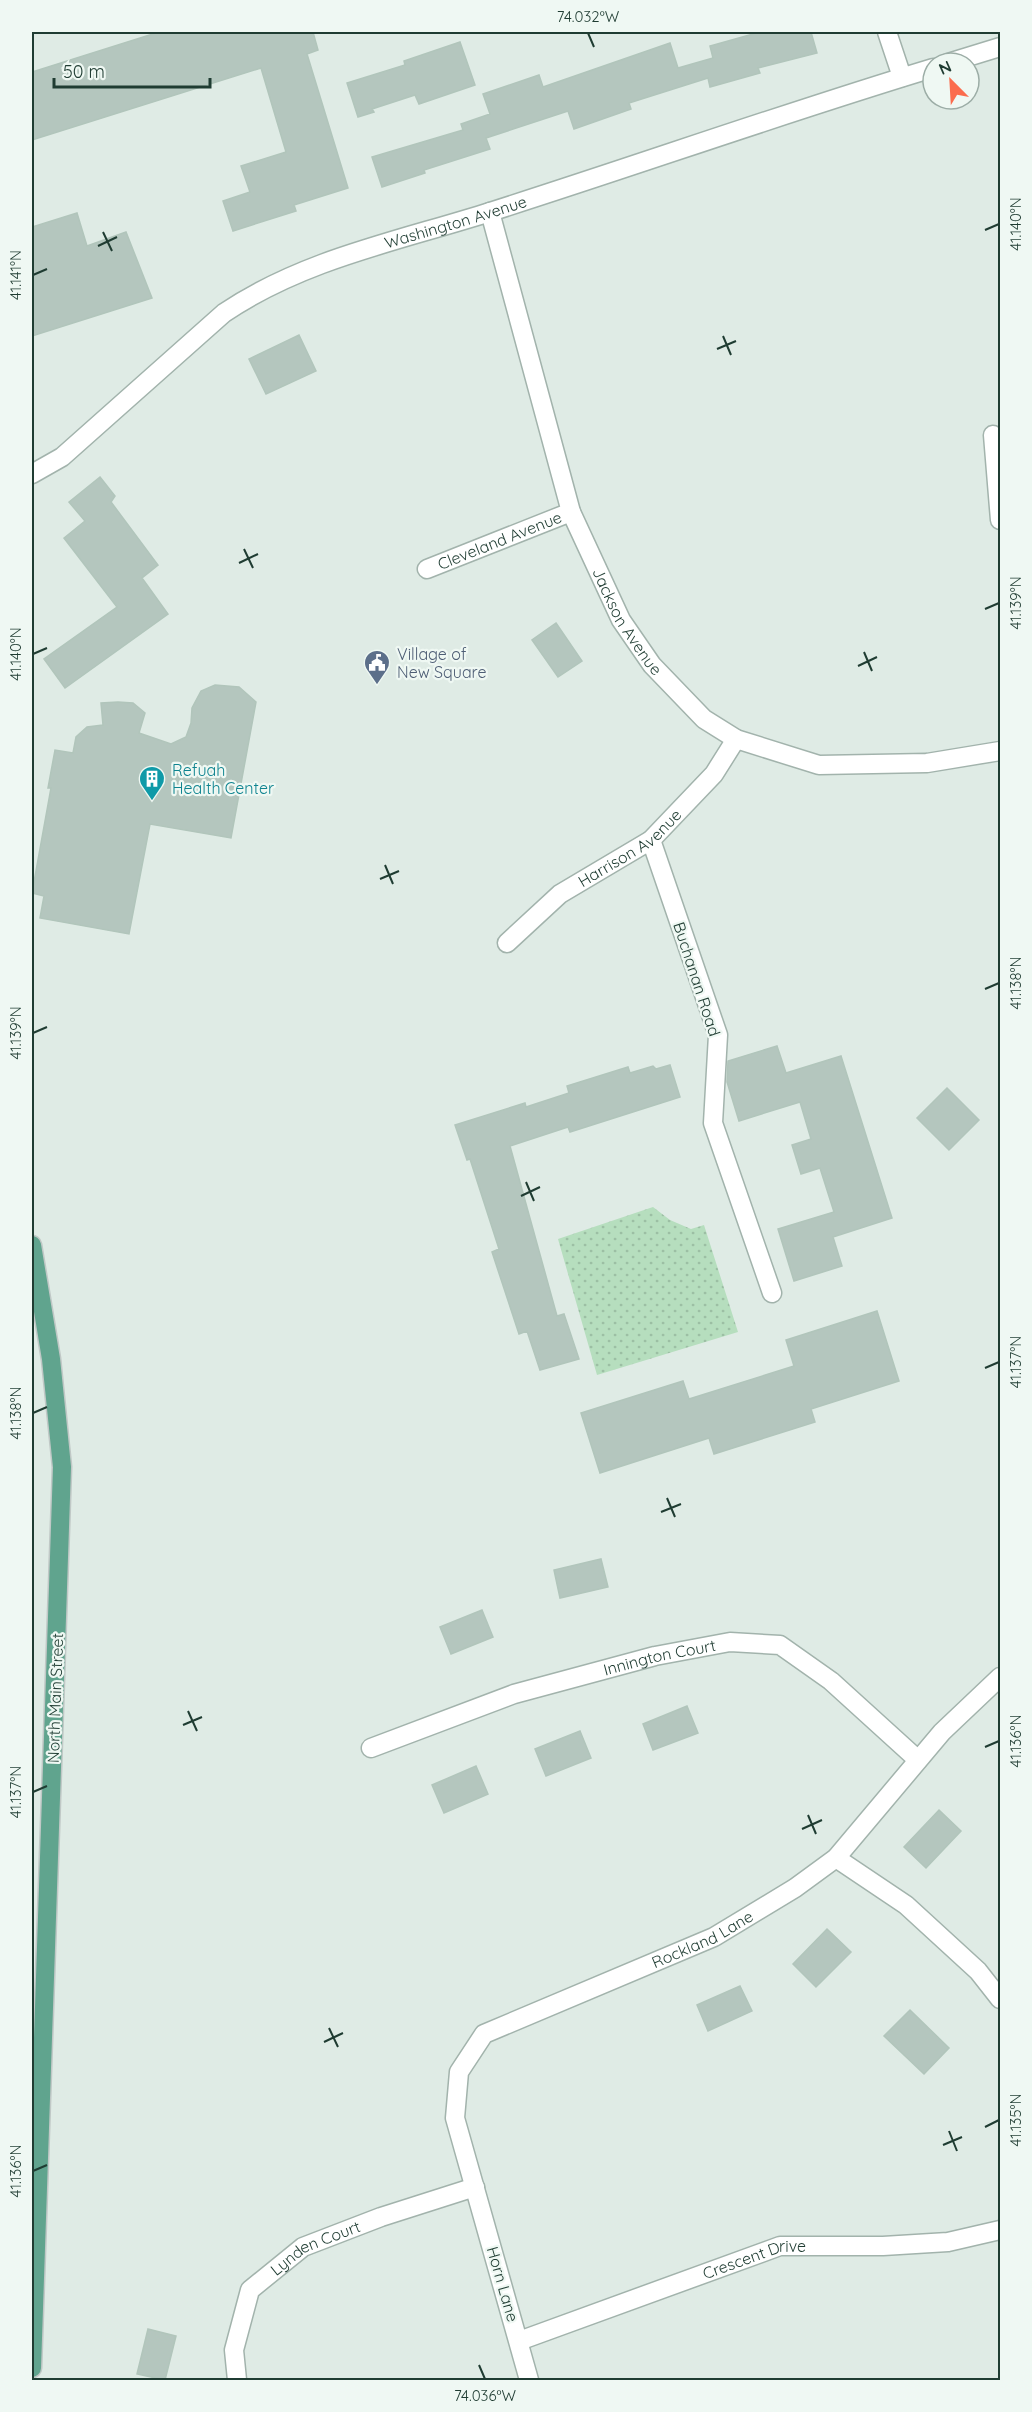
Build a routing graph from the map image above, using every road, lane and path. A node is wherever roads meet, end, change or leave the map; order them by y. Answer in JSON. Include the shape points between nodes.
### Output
{"nodes":[{"id":1,"x":887,"y":32,"type":"edge"},
{"id":2,"x":1000,"y":47,"type":"edge"},
{"id":3,"x":981,"y":53,"type":"edge"},
{"id":4,"x":921,"y":71,"type":"edge"},
{"id":5,"x":902,"y":77,"type":"junction"},
{"id":6,"x":490,"y":212,"type":"junction"},
{"id":7,"x":993,"y":435,"type":"dead end"},
{"id":8,"x":32,"y":474,"type":"edge"},
{"id":9,"x":571,"y":512,"type":"junction"},
{"id":10,"x":1000,"y":520,"type":"edge"},
{"id":11,"x":427,"y":569,"type":"dead end"},
{"id":12,"x":736,"y":739,"type":"junction"},
{"id":13,"x":1000,"y":752,"type":"edge"},
{"id":14,"x":651,"y":840,"type":"junction"},
{"id":15,"x":507,"y":943,"type":"dead end"},
{"id":16,"x":32,"y":1251,"type":"edge"},
{"id":17,"x":772,"y":1293,"type":"dead end"},
{"id":18,"x":1000,"y":1677,"type":"edge"},
{"id":19,"x":371,"y":1748,"type":"dead end"},
{"id":20,"x":918,"y":1760,"type":"junction"},
{"id":21,"x":836,"y":1858,"type":"junction"},
{"id":22,"x":1000,"y":1999,"type":"edge"},
{"id":23,"x":476,"y":2187,"type":"junction"},
{"id":24,"x":1000,"y":2230,"type":"edge"},
{"id":25,"x":519,"y":2341,"type":"junction"},
{"id":26,"x":32,"y":2368,"type":"edge"},
{"id":27,"x":237,"y":2380,"type":"edge"},
{"id":28,"x":529,"y":2380,"type":"edge"}],
"edges":[{"from":1,"to":5,"type":"street"},
{"from":2,"to":3,"type":"street"},
{"from":4,"to":5,"type":"street","name":"Washington Avenue"},
{"from":5,"to":6,"type":"street","name":"Washington Avenue"},
{"from":6,"to":8,"type":"street","name":"Washington Avenue","via":[[320,263],[252,294],[224,313],[62,457]]},
{"from":6,"to":9,"type":"street","name":"Jackson Avenue"},
{"from":7,"to":10,"type":"street"},
{"from":9,"to":11,"type":"street","name":"Cleveland Avenue"},
{"from":9,"to":12,"type":"street","name":"Jackson Avenue","via":[[621,620],[652,665],[704,718]]},
{"from":12,"to":13,"type":"street","name":"Jackson Avenue","via":[[819,765],[927,763]]},
{"from":12,"to":14,"type":"street","name":"Harrison Avenue","via":[[714,774]]},
{"from":14,"to":15,"type":"street","name":"Harrison Avenue","via":[[560,894]]},
{"from":14,"to":17,"type":"street","name":"Buchanan Road","via":[[718,1035],[713,1123]]},
{"from":16,"to":26,"type":"main road","name":"North Main Street","via":[[51,1359],[62,1467]]},
{"from":18,"to":20,"type":"street","name":"Rockland Lane"},
{"from":19,"to":20,"type":"street","name":"Innington Court","via":[[514,1694],[655,1656],[730,1642],[780,1645],[831,1681]]},
{"from":20,"to":21,"type":"street","name":"Rockland Lane"},
{"from":21,"to":22,"type":"street","via":[[906,1905],[978,1971]]},
{"from":21,"to":23,"type":"street","name":"Rockland Lane","via":[[714,1937],[484,2034],[459,2072],[455,2118]]},
{"from":23,"to":25,"type":"street","name":"Horn Lane"},
{"from":23,"to":27,"type":"street","name":"Lynden Court","via":[[303,2247],[250,2290],[234,2350]]},
{"from":24,"to":25,"type":"street","name":"Crescent Drive","via":[[948,2242],[780,2246]]},
{"from":25,"to":28,"type":"street","name":"Horn Lane"}]}
